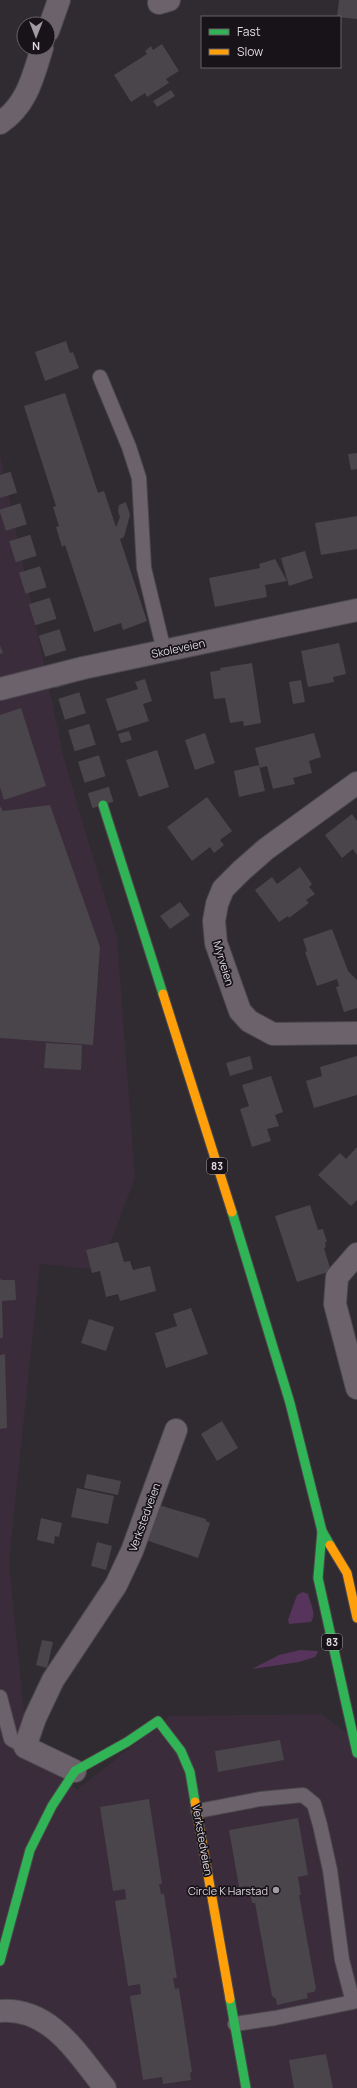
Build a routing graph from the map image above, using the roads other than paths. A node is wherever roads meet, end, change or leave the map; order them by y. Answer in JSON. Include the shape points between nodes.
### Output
{"nodes":[{"id":1,"x":59,"y":0,"type":"edge"},
{"id":2,"x":53,"y":16,"type":"edge"},
{"id":3,"x":39,"y":56,"type":"edge"},
{"id":4,"x":0,"y":123,"type":"edge"},
{"id":5,"x":100,"y":377,"type":"dead end"},
{"id":6,"x":357,"y":610,"type":"edge"},
{"id":7,"x":164,"y":651,"type":"junction"},
{"id":8,"x":0,"y":689,"type":"edge"},
{"id":9,"x":357,"y":783,"type":"edge"},
{"id":10,"x":103,"y":805,"type":"tunnel mouth"},
{"id":11,"x":357,"y":1033,"type":"edge"},
{"id":12,"x":357,"y":1254,"type":"edge"},
{"id":13,"x":357,"y":1388,"type":"edge"},
{"id":14,"x":176,"y":1430,"type":"dead end"},
{"id":15,"x":322,"y":1530,"type":"junction"},
{"id":16,"x":357,"y":1618,"type":"edge"},
{"id":17,"x":0,"y":1697,"type":"edge"},
{"id":18,"x":12,"y":1739,"type":"edge"},
{"id":19,"x":357,"y":1753,"type":"edge"},
{"id":20,"x":75,"y":1771,"type":"junction"},
{"id":21,"x":198,"y":1811,"type":"junction"},
{"id":22,"x":0,"y":1961,"type":"edge"},
{"id":23,"x":0,"y":2011,"type":"edge"},
{"id":24,"x":235,"y":2024,"type":"junction"},
{"id":25,"x":103,"y":2086,"type":"edge"},
{"id":26,"x":246,"y":2088,"type":"edge"}],
"edges":[{"from":1,"to":2,"type":"street"},
{"from":3,"to":4,"type":"street","via":[[27,93],[18,108]]},
{"from":5,"to":7,"type":"lane","via":[[139,478],[144,568]]},
{"from":6,"to":7,"type":"street","name":"Skoleveien"},
{"from":7,"to":8,"type":"street","name":"Skoleveien"},
{"from":9,"to":11,"type":"street","name":"Myrveien","via":[[266,849],[241,871],[223,889],[214,921],[216,943],[240,1011],[249,1021],[273,1034]]},
{"from":10,"to":15,"type":"main road","number":"83","via":[[262,1307],[290,1403]]},
{"from":12,"to":13,"type":"street","via":[[337,1277],[335,1304]]},
{"from":14,"to":18,"type":"street","name":"Verkstedveien","via":[[132,1550],[116,1585],[53,1680],[35,1718]]},
{"from":15,"to":16,"type":"main road","number":"83","via":[[347,1573]]},
{"from":15,"to":19,"type":"main road","number":"83","via":[[318,1578]]},
{"from":17,"to":18,"type":"lane"},
{"from":18,"to":20,"type":"street"},
{"from":20,"to":21,"type":"main road","name":"Verkstedveien","via":[[158,1721],[181,1751],[190,1772]]},
{"from":20,"to":22,"type":"main road","name":"Verkstedveien","via":[[52,1806],[30,1850]]},
{"from":21,"to":24,"type":"main road","name":"Verkstedveien"},
{"from":21,"to":24,"type":"lane","via":[[260,1799],[303,1795],[314,1804],[330,1870],[342,1960],[353,2002]]},
{"from":23,"to":25,"type":"street","via":[[12,2010],[32,2014],[46,2022],[70,2044]]},
{"from":24,"to":26,"type":"main road","name":"Verkstedveien"}]}
